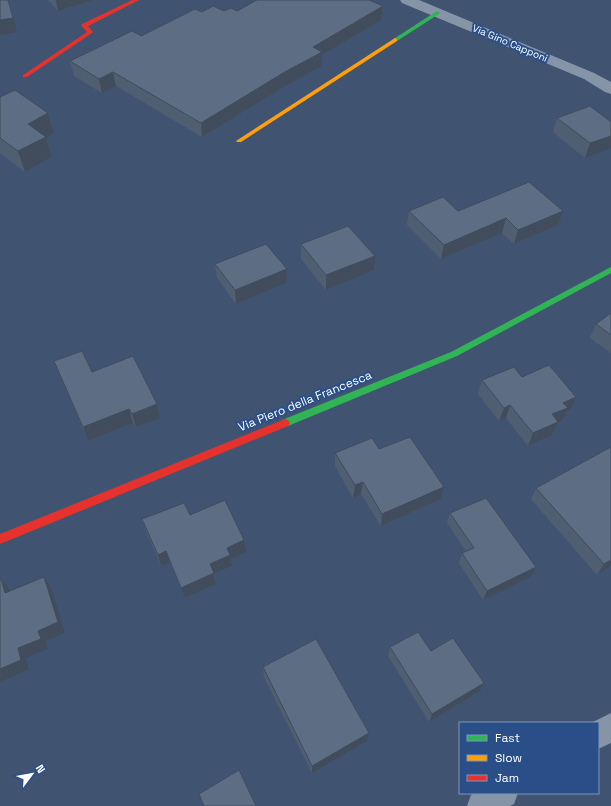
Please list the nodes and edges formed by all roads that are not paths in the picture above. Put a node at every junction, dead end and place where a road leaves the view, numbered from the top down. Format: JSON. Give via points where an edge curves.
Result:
{"nodes":[{"id":1,"x":136,"y":0,"type":"edge"},
{"id":2,"x":407,"y":0,"type":"edge"},
{"id":3,"x":437,"y":13,"type":"junction"},
{"id":4,"x":25,"y":76,"type":"dead end"},
{"id":5,"x":611,"y":89,"type":"edge"},
{"id":6,"x":239,"y":141,"type":"dead end"},
{"id":7,"x":611,"y":270,"type":"edge"},
{"id":8,"x":0,"y":538,"type":"edge"},
{"id":9,"x":611,"y":727,"type":"edge"},
{"id":10,"x":599,"y":734,"type":"edge"},
{"id":11,"x":501,"y":794,"type":"edge"},
{"id":12,"x":482,"y":806,"type":"edge"}],
"edges":[{"from":1,"to":4,"type":"street","via":[[84,25],[90,32]]},
{"from":2,"to":3,"type":"street","name":"Via Gino Capponi"},
{"from":3,"to":5,"type":"street","name":"Via Gino Capponi","via":[[589,76]]},
{"from":3,"to":6,"type":"street"},
{"from":7,"to":8,"type":"street","name":"Via Piero della Francesca","via":[[454,354]]},
{"from":9,"to":10,"type":"street"},
{"from":11,"to":12,"type":"street"}]}
